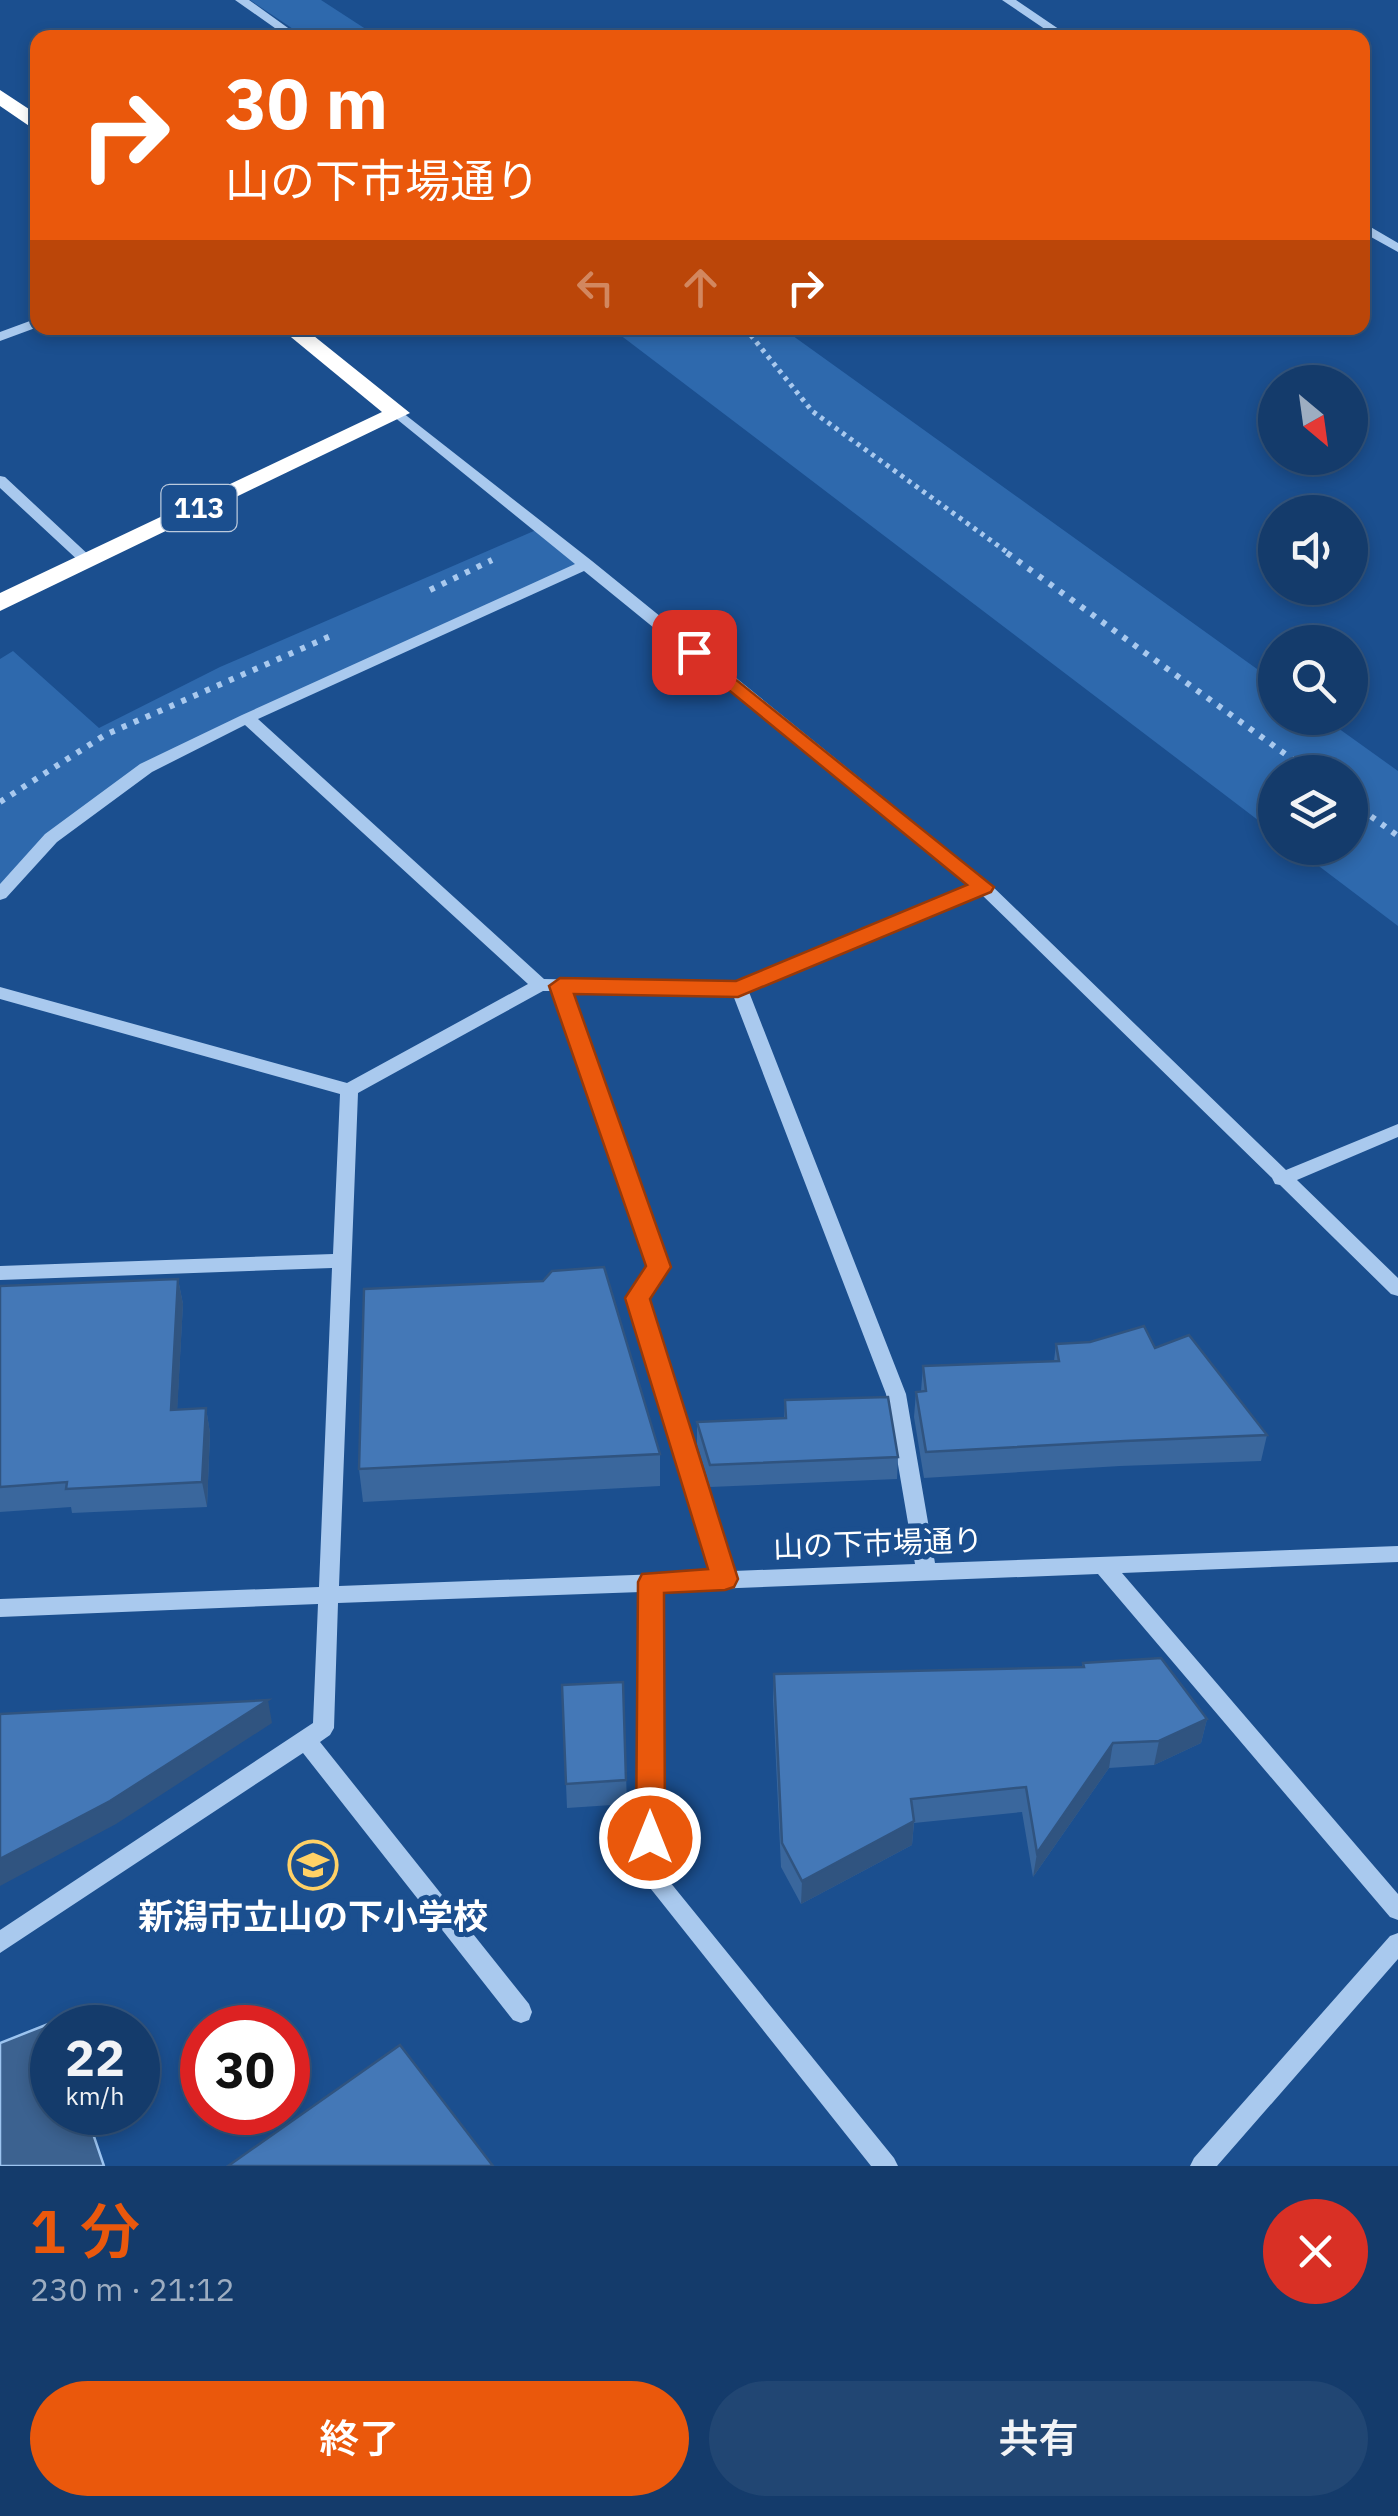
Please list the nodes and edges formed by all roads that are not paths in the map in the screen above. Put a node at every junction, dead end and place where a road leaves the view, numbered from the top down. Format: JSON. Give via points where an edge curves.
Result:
{"nodes":[{"id":1,"x":241,"y":0,"type":"edge"},
{"id":2,"x":1008,"y":0,"type":"edge"},
{"id":3,"x":284,"y":30,"type":"edge"},
{"id":4,"x":1054,"y":30,"type":"edge"},
{"id":5,"x":0,"y":96,"type":"edge"},
{"id":6,"x":30,"y":120,"type":"edge"},
{"id":7,"x":1370,"y":231,"type":"edge"},
{"id":8,"x":1398,"y":248,"type":"edge"},
{"id":9,"x":30,"y":325,"type":"edge"},
{"id":10,"x":300,"y":335,"type":"edge"},
{"id":11,"x":0,"y":337,"type":"edge"},
{"id":12,"x":398,"y":413,"type":"junction"},
{"id":13,"x":0,"y":480,"type":"edge"},
{"id":14,"x":87,"y":561,"type":"junction"},
{"id":15,"x":587,"y":564,"type":"junction"},
{"id":16,"x":0,"y":604,"type":"edge"},
{"id":17,"x":247,"y":718,"type":"junction"},
{"id":18,"x":983,"y":887,"type":"junction"},
{"id":19,"x":0,"y":894,"type":"edge"},
{"id":20,"x":550,"y":985,"type":"junction"},
{"id":21,"x":738,"y":989,"type":"junction"},
{"id":22,"x":0,"y":993,"type":"edge"},
{"id":23,"x":349,"y":1090,"type":"junction"},
{"id":24,"x":1398,"y":1130,"type":"edge"},
{"id":25,"x":1281,"y":1179,"type":"junction"},
{"id":26,"x":342,"y":1261,"type":"junction"},
{"id":27,"x":0,"y":1273,"type":"edge"},
{"id":28,"x":1398,"y":1290,"type":"edge"},
{"id":29,"x":1398,"y":1554,"type":"edge"},
{"id":30,"x":1104,"y":1566,"type":"junction"},
{"id":31,"x":926,"y":1572,"type":"junction"},
{"id":32,"x":725,"y":1579,"type":"junction"},
{"id":33,"x":651,"y":1582,"type":"junction"},
{"id":34,"x":329,"y":1594,"type":"junction"},
{"id":35,"x":0,"y":1608,"type":"edge"},
{"id":36,"x":305,"y":1739,"type":"junction"},
{"id":37,"x":1398,"y":1910,"type":"edge"},
{"id":38,"x":0,"y":1943,"type":"edge"},
{"id":39,"x":1398,"y":1943,"type":"edge"},
{"id":40,"x":521,"y":2012,"type":"dead end"},
{"id":41,"x":886,"y":2166,"type":"edge"},
{"id":42,"x":1202,"y":2166,"type":"edge"}],
"edges":[{"from":1,"to":3,"type":"street"},
{"from":2,"to":4,"type":"street"},
{"from":5,"to":6,"type":"highway"},
{"from":7,"to":8,"type":"street"},
{"from":9,"to":11,"type":"street"},
{"from":10,"to":12,"type":"highway"},
{"from":12,"to":14,"type":"highway","number":"113"},
{"from":12,"to":15,"type":"street"},
{"from":13,"to":14,"type":"street"},
{"from":14,"to":16,"type":"highway","number":"113"},
{"from":15,"to":17,"type":"street"},
{"from":15,"to":18,"type":"street"},
{"from":17,"to":19,"type":"street","via":[[146,768],[51,838]]},
{"from":17,"to":20,"type":"street"},
{"from":18,"to":21,"type":"street"},
{"from":18,"to":25,"type":"street"},
{"from":20,"to":21,"type":"street"},
{"from":20,"to":23,"type":"street"},
{"from":20,"to":32,"type":"street","via":[[658,1267],[637,1298]]},
{"from":21,"to":31,"type":"street","via":[[896,1394]]},
{"from":22,"to":23,"type":"street"},
{"from":23,"to":26,"type":"street"},
{"from":24,"to":25,"type":"street"},
{"from":25,"to":28,"type":"street"},
{"from":26,"to":27,"type":"street"},
{"from":26,"to":34,"type":"street"},
{"from":29,"to":30,"type":"street","name":"山の下市場通り"},
{"from":30,"to":31,"type":"street","name":"山の下市場通り"},
{"from":30,"to":37,"type":"street"},
{"from":31,"to":32,"type":"street","name":"山の下市場通り"},
{"from":32,"to":33,"type":"street","name":"山の下市場通り"},
{"from":33,"to":34,"type":"street","name":"山の下市場通り"},
{"from":33,"to":41,"type":"street","via":[[650,1874]]},
{"from":34,"to":35,"type":"street","name":"山の下市場通り"},
{"from":34,"to":36,"type":"street","via":[[323,1728]]},
{"from":36,"to":38,"type":"street"},
{"from":36,"to":40,"type":"street"},
{"from":39,"to":42,"type":"street"}]}
